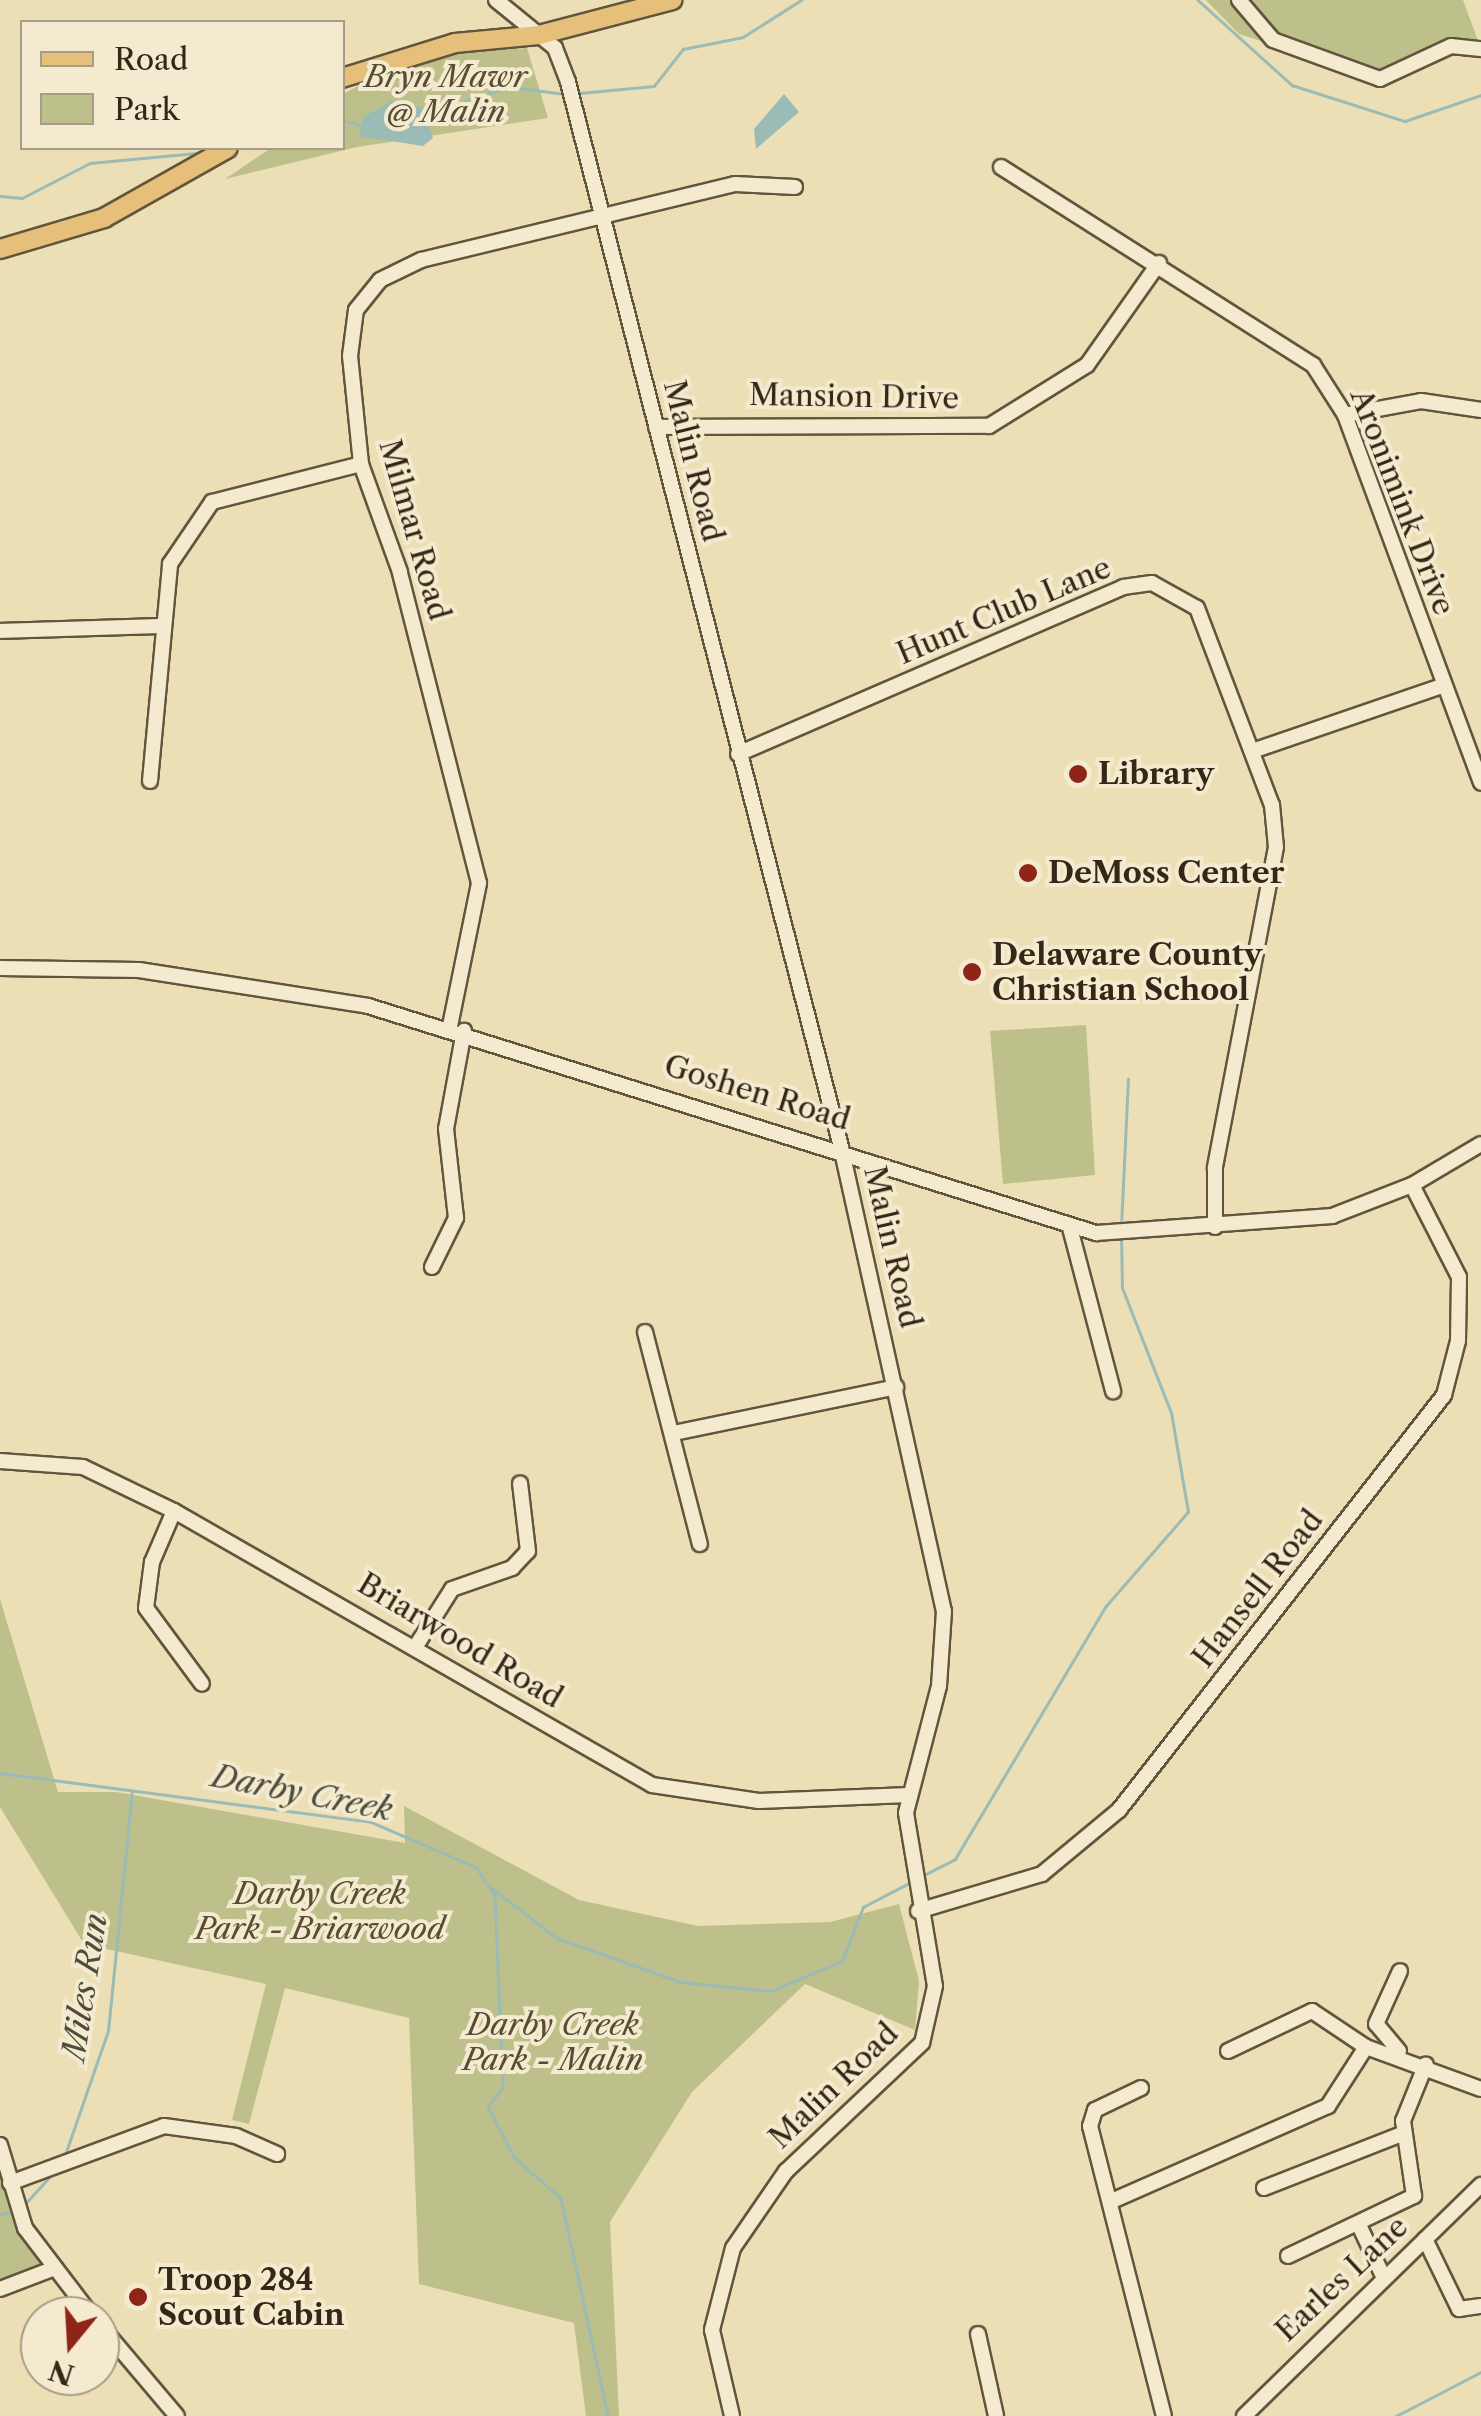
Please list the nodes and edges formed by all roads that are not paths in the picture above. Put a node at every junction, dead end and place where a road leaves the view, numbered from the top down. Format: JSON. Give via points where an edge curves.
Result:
{"nodes":[{"id":1,"x":496,"y":0,"type":"edge"},
{"id":2,"x":672,"y":0,"type":"edge"},
{"id":3,"x":1240,"y":0,"type":"edge"},
{"id":4,"x":540,"y":34,"type":"junction"},
{"id":5,"x":1481,"y":50,"type":"edge"},
{"id":6,"x":345,"y":77,"type":"edge"},
{"id":7,"x":224,"y":150,"type":"edge"},
{"id":8,"x":1002,"y":167,"type":"dead end"},
{"id":9,"x":795,"y":187,"type":"dead end"},
{"id":10,"x":603,"y":216,"type":"junction"},
{"id":11,"x":0,"y":249,"type":"edge"},
{"id":12,"x":1160,"y":264,"type":"junction"},
{"id":13,"x":1481,"y":410,"type":"edge"},
{"id":14,"x":1345,"y":416,"type":"junction"},
{"id":15,"x":656,"y":427,"type":"junction"},
{"id":16,"x":361,"y":464,"type":"junction"},
{"id":17,"x":161,"y":626,"type":"junction"},
{"id":18,"x":0,"y":631,"type":"edge"},
{"id":19,"x":1442,"y":686,"type":"junction"},
{"id":20,"x":1252,"y":751,"type":"junction"},
{"id":21,"x":738,"y":754,"type":"junction"},
{"id":22,"x":150,"y":782,"type":"dead end"},
{"id":23,"x":1481,"y":783,"type":"edge"},
{"id":24,"x":0,"y":968,"type":"edge"},
{"id":25,"x":457,"y":1028,"type":"junction"},
{"id":26,"x":1481,"y":1144,"type":"edge"},
{"id":27,"x":840,"y":1147,"type":"junction"},
{"id":28,"x":1412,"y":1186,"type":"junction"},
{"id":29,"x":1215,"y":1227,"type":"junction"},
{"id":30,"x":1070,"y":1228,"type":"junction"},
{"id":31,"x":432,"y":1267,"type":"dead end"},
{"id":32,"x":645,"y":1332,"type":"dead end"},
{"id":33,"x":896,"y":1387,"type":"junction"},
{"id":34,"x":1113,"y":1391,"type":"dead end"},
{"id":35,"x":674,"y":1434,"type":"junction"},
{"id":36,"x":0,"y":1461,"type":"edge"},
{"id":37,"x":520,"y":1483,"type":"dead end"},
{"id":38,"x":174,"y":1512,"type":"junction"},
{"id":39,"x":700,"y":1544,"type":"dead end"},
{"id":40,"x":416,"y":1646,"type":"junction"},
{"id":41,"x":202,"y":1684,"type":"dead end"},
{"id":42,"x":909,"y":1795,"type":"junction"},
{"id":43,"x":918,"y":1911,"type":"junction"},
{"id":44,"x":1400,"y":1972,"type":"dead end"},
{"id":45,"x":1366,"y":2048,"type":"junction"},
{"id":46,"x":1228,"y":2051,"type":"dead end"},
{"id":47,"x":1400,"y":2052,"type":"junction"},
{"id":48,"x":1426,"y":2064,"type":"junction"},
{"id":49,"x":1141,"y":2088,"type":"dead end"},
{"id":50,"x":1481,"y":2089,"type":"edge"},
{"id":51,"x":1402,"y":2134,"type":"junction"},
{"id":52,"x":0,"y":2145,"type":"edge"},
{"id":53,"x":277,"y":2154,"type":"dead end"},
{"id":54,"x":10,"y":2183,"type":"junction"},
{"id":55,"x":1481,"y":2185,"type":"edge"},
{"id":56,"x":1264,"y":2188,"type":"dead end"},
{"id":57,"x":1114,"y":2200,"type":"junction"},
{"id":58,"x":1358,"y":2224,"type":"junction"},
{"id":59,"x":1425,"y":2239,"type":"junction"},
{"id":60,"x":1288,"y":2256,"type":"dead end"},
{"id":61,"x":52,"y":2269,"type":"junction"},
{"id":62,"x":1382,"y":2276,"type":"junction"},
{"id":63,"x":0,"y":2289,"type":"edge"},
{"id":64,"x":75,"y":2296,"type":"edge"},
{"id":65,"x":1481,"y":2306,"type":"edge"},
{"id":66,"x":978,"y":2334,"type":"dead end"},
{"id":67,"x":120,"y":2349,"type":"edge"},
{"id":68,"x":177,"y":2416,"type":"edge"},
{"id":69,"x":732,"y":2416,"type":"edge"},
{"id":70,"x":996,"y":2416,"type":"edge"},
{"id":71,"x":1164,"y":2416,"type":"edge"},
{"id":72,"x":1244,"y":2416,"type":"edge"}],
"edges":[{"from":1,"to":4,"type":"street","name":"Malin Road"},
{"from":2,"to":4,"type":"main road"},
{"from":3,"to":5,"type":"street","via":[[1273,40],[1380,80],[1451,46]]},
{"from":4,"to":6,"type":"main road","via":[[455,44]]},
{"from":4,"to":10,"type":"street","name":"Malin Road","via":[[571,94]]},
{"from":7,"to":11,"type":"main road","via":[[104,218]]},
{"from":8,"to":12,"type":"street","name":"Aronimink Drive"},
{"from":9,"to":10,"type":"street","name":"Milmar Road","via":[[735,184]]},
{"from":10,"to":15,"type":"street","name":"Malin Road"},
{"from":10,"to":16,"type":"street","name":"Milmar Road","via":[[421,260],[380,280],[354,316]]},
{"from":12,"to":14,"type":"street","name":"Aronimink Drive","via":[[1314,365]]},
{"from":12,"to":15,"type":"street","name":"Mansion Drive","via":[[1087,365],[990,426]]},
{"from":13,"to":14,"type":"street","via":[[1422,401]]},
{"from":14,"to":19,"type":"street","name":"Aronimink Drive"},
{"from":15,"to":21,"type":"street","name":"Malin Road"},
{"from":16,"to":17,"type":"street","via":[[212,502],[170,564]]},
{"from":16,"to":25,"type":"street","name":"Milmar Road","via":[[400,572],[479,883]]},
{"from":17,"to":18,"type":"street"},
{"from":17,"to":22,"type":"street"},
{"from":19,"to":20,"type":"street"},
{"from":19,"to":23,"type":"street","name":"Aronimink Drive"},
{"from":20,"to":21,"type":"street","name":"Hunt Club Lane","via":[[1198,608],[1152,583],[1122,587]]},
{"from":20,"to":29,"type":"street","name":"Hunt Club Lane","via":[[1276,847],[1215,1168]]},
{"from":21,"to":27,"type":"street","name":"Malin Road"},
{"from":24,"to":25,"type":"street","name":"Goshen Road","via":[[228,981]]},
{"from":25,"to":27,"type":"street","name":"Goshen Road"},
{"from":25,"to":31,"type":"street","name":"Milmar Road","via":[[446,1129],[456,1218]]},
{"from":26,"to":28,"type":"street","name":"Goshen Road"},
{"from":27,"to":30,"type":"street","name":"Goshen Road"},
{"from":27,"to":33,"type":"street","name":"Malin Road"},
{"from":28,"to":29,"type":"street","name":"Goshen Road","via":[[1332,1216]]},
{"from":28,"to":43,"type":"street","name":"Hansell Road","via":[[1459,1277],[1458,1341],[1444,1396],[1119,1810],[1042,1874]]},
{"from":29,"to":30,"type":"street","name":"Goshen Road","via":[[1123,1235]]},
{"from":30,"to":34,"type":"street"},
{"from":32,"to":35,"type":"street"},
{"from":33,"to":35,"type":"street"},
{"from":33,"to":42,"type":"street","name":"Malin Road","via":[[944,1611],[939,1686]]},
{"from":35,"to":39,"type":"street"},
{"from":36,"to":38,"type":"street","name":"Briarwood Road","via":[[83,1467]]},
{"from":37,"to":40,"type":"street","via":[[532,1536],[522,1560],[452,1589]]},
{"from":38,"to":40,"type":"street","name":"Briarwood Road"},
{"from":38,"to":41,"type":"street","via":[[152,1562],[146,1608]]},
{"from":40,"to":42,"type":"street","name":"Briarwood Road","via":[[652,1785],[759,1800]]},
{"from":42,"to":43,"type":"street","name":"Malin Road"},
{"from":43,"to":69,"type":"street","name":"Malin Road","via":[[934,1986],[922,2044],[786,2171],[734,2248],[712,2330]]},
{"from":44,"to":47,"type":"street","via":[[1376,2024]]},
{"from":45,"to":46,"type":"street","via":[[1312,2011]]},
{"from":45,"to":47,"type":"street"},
{"from":45,"to":57,"type":"street","via":[[1328,2106]]},
{"from":47,"to":48,"type":"street"},
{"from":48,"to":50,"type":"street"},
{"from":48,"to":51,"type":"street"},
{"from":49,"to":57,"type":"street","via":[[1092,2114]]},
{"from":51,"to":56,"type":"street"},
{"from":51,"to":58,"type":"street","via":[[1419,2189]]},
{"from":52,"to":54,"type":"street"},
{"from":53,"to":54,"type":"street","via":[[236,2136],[164,2126]]},
{"from":54,"to":61,"type":"street"},
{"from":55,"to":59,"type":"street","name":"Earles Lane"},
{"from":57,"to":71,"type":"street"},
{"from":58,"to":60,"type":"street"},
{"from":58,"to":62,"type":"street"},
{"from":59,"to":62,"type":"street","name":"Earles Lane"},
{"from":59,"to":65,"type":"street","via":[[1458,2309]]},
{"from":61,"to":63,"type":"street"},
{"from":61,"to":64,"type":"street"},
{"from":62,"to":72,"type":"street","name":"Earles Lane"},
{"from":66,"to":70,"type":"street"},
{"from":67,"to":68,"type":"street"}]}
